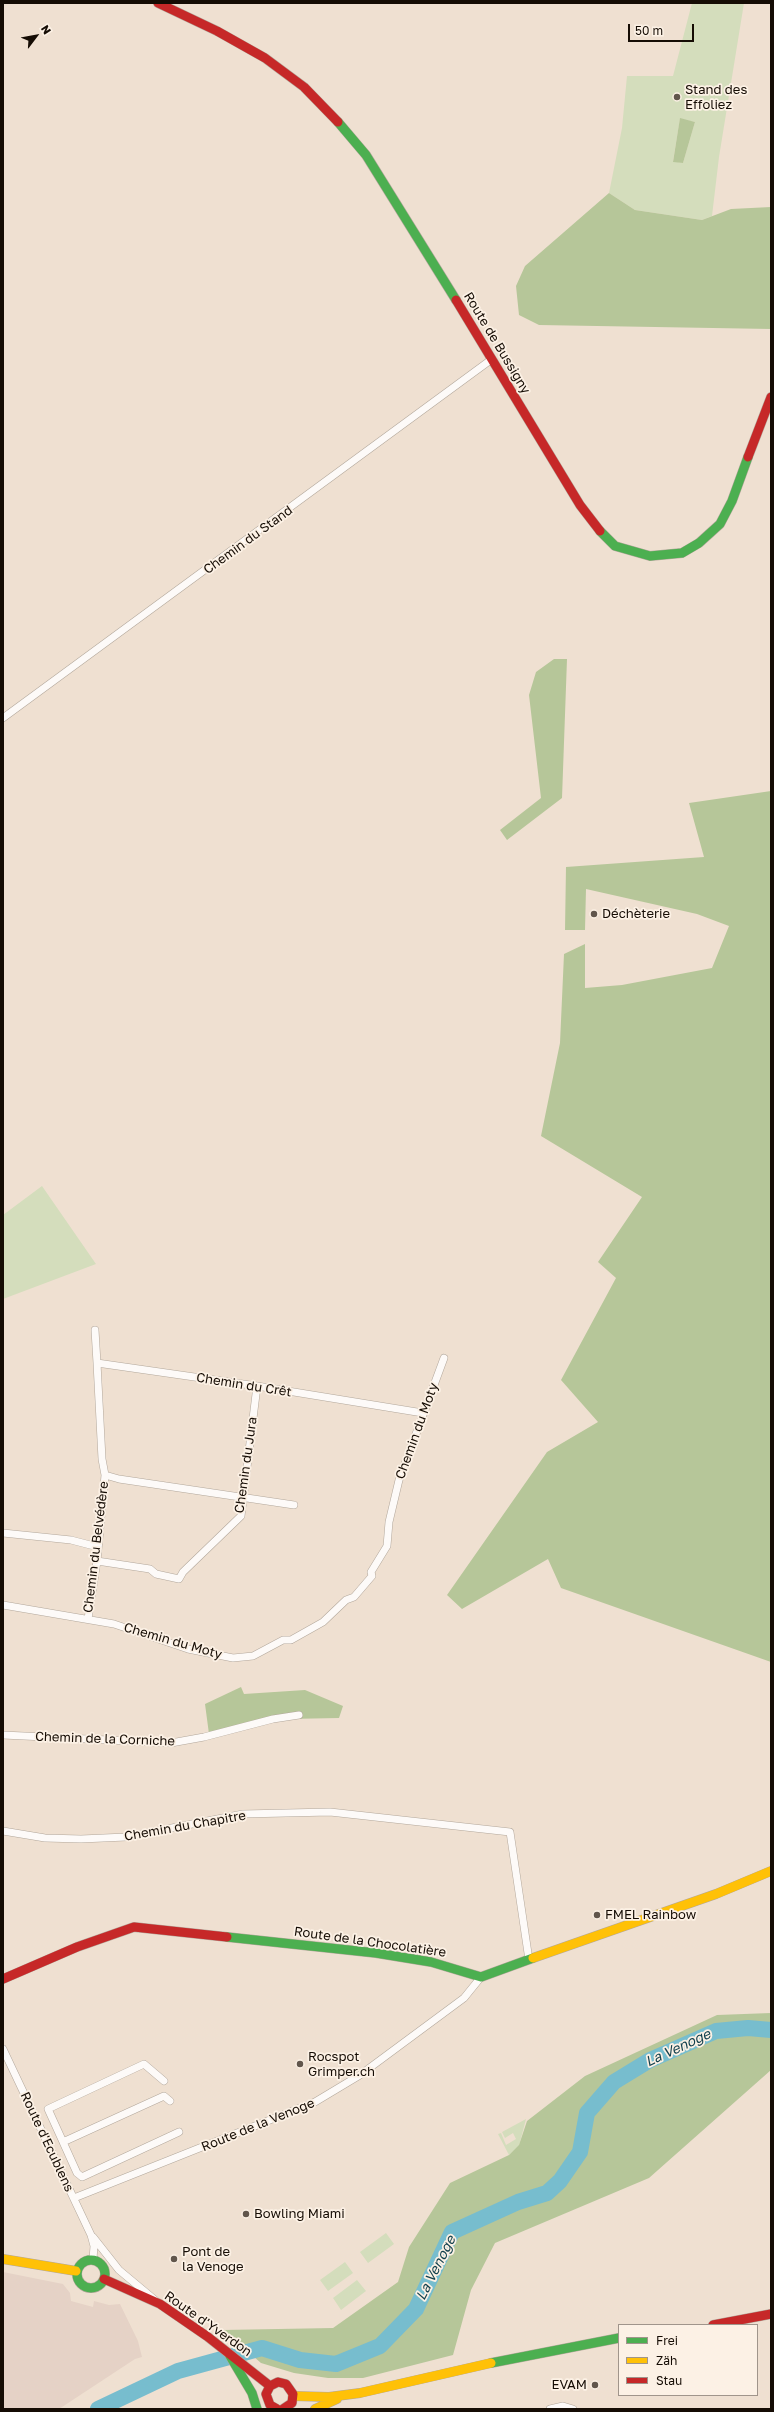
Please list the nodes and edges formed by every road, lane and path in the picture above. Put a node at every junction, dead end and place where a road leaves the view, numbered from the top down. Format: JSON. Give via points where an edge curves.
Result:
{"nodes":[{"id":1,"x":158,"y":3,"type":"edge"},
{"id":2,"x":492,"y":359,"type":"junction"},
{"id":3,"x":771,"y":397,"type":"edge"},
{"id":4,"x":3,"y":718,"type":"edge"},
{"id":5,"x":96,"y":1330,"type":"dead end"},
{"id":6,"x":444,"y":1358,"type":"dead end"},
{"id":7,"x":97,"y":1363,"type":"junction"},
{"id":8,"x":257,"y":1386,"type":"junction"},
{"id":9,"x":423,"y":1413,"type":"junction"},
{"id":10,"x":105,"y":1475,"type":"junction"},
{"id":11,"x":243,"y":1497,"type":"junction"},
{"id":12,"x":294,"y":1505,"type":"dead end"},
{"id":13,"x":3,"y":1533,"type":"edge"},
{"id":14,"x":98,"y":1547,"type":"junction"},
{"id":15,"x":97,"y":1561,"type":"junction"},
{"id":16,"x":3,"y":1604,"type":"edge"},
{"id":17,"x":88,"y":1619,"type":"junction"},
{"id":18,"x":299,"y":1715,"type":"dead end"},
{"id":19,"x":3,"y":1735,"type":"edge"},
{"id":20,"x":3,"y":1831,"type":"edge"},
{"id":21,"x":771,"y":1871,"type":"edge"},
{"id":22,"x":529,"y":1960,"type":"junction"},
{"id":23,"x":481,"y":1977,"type":"junction"},
{"id":24,"x":3,"y":1979,"type":"edge"},
{"id":25,"x":3,"y":2049,"type":"edge"},
{"id":26,"x":164,"y":2081,"type":"dead end"},
{"id":27,"x":170,"y":2101,"type":"dead end"},
{"id":28,"x":179,"y":2132,"type":"dead end"},
{"id":29,"x":63,"y":2142,"type":"junction"},
{"id":30,"x":74,"y":2198,"type":"junction"},
{"id":31,"x":91,"y":2235,"type":"junction"},
{"id":32,"x":3,"y":2259,"type":"edge"},
{"id":33,"x":93,"y":2259,"type":"junction"},
{"id":34,"x":76,"y":2271,"type":"junction"},
{"id":35,"x":104,"y":2279,"type":"junction"},
{"id":36,"x":160,"y":2304,"type":"junction"},
{"id":37,"x":771,"y":2314,"type":"edge"},
{"id":38,"x":718,"y":2324,"type":"edge"},
{"id":39,"x":618,"y":2338,"type":"edge"},
{"id":40,"x":227,"y":2351,"type":"junction"},
{"id":41,"x":270,"y":2386,"type":"junction"},
{"id":42,"x":294,"y":2396,"type":"junction"},
{"id":43,"x":344,"y":2396,"type":"junction"},
{"id":44,"x":257,"y":2409,"type":"edge"},
{"id":45,"x":276,"y":2409,"type":"edge"},
{"id":46,"x":283,"y":2409,"type":"edge"},
{"id":47,"x":315,"y":2409,"type":"edge"},
{"id":48,"x":550,"y":2409,"type":"edge"},
{"id":49,"x":573,"y":2409,"type":"edge"}],
"edges":[{"from":1,"to":2,"type":"street","name":"Route de Bussigny","via":[[217,31],[265,58],[304,87],[331,113],[366,154]]},
{"from":2,"to":3,"type":"street","name":"Route de Bussigny","via":[[580,505],[603,535],[615,546],[650,556],[682,553],[699,543],[720,524],[732,501]]},
{"from":2,"to":4,"type":"street","name":"Chemin du Stand"},
{"from":5,"to":7,"type":"street"},
{"from":6,"to":9,"type":"street","name":"Chemin du Moty"},
{"from":7,"to":8,"type":"street","name":"Chemin du Crêt"},
{"from":7,"to":10,"type":"street","name":"Chemin du Belvédère"},
{"from":8,"to":9,"type":"street","name":"Chemin du Crêt"},
{"from":8,"to":11,"type":"street","name":"Chemin du Jura"},
{"from":9,"to":17,"type":"street","name":"Chemin du Moty","via":[[399,1480],[389,1522],[387,1546],[371,1572],[372,1576],[354,1597],[346,1600],[323,1622],[291,1640],[283,1640],[253,1656],[233,1658],[192,1650],[143,1632]]},
{"from":10,"to":11,"type":"street","name":"Chemin du Belvédère"},
{"from":10,"to":14,"type":"street","name":"Chemin du Belvédère"},
{"from":11,"to":12,"type":"street","name":"Chemin du Belvédère"},
{"from":11,"to":15,"type":"street","name":"Chemin du Jura","via":[[241,1516],[183,1572],[179,1579],[156,1574],[150,1569]]},
{"from":13,"to":14,"type":"street","via":[[71,1540]]},
{"from":14,"to":15,"type":"street","name":"Chemin du Belvédère"},
{"from":15,"to":17,"type":"street","name":"Chemin du Belvédère"},
{"from":16,"to":17,"type":"street","name":"Chemin du Moty"},
{"from":18,"to":19,"type":"street","name":"Chemin de la Corniche","via":[[171,1743]]},
{"from":20,"to":22,"type":"street","name":"Chemin du Chapitre","via":[[45,1838],[126,1837],[243,1814],[330,1812],[510,1832]]},
{"from":21,"to":22,"type":"street","via":[[716,1894]]},
{"from":22,"to":23,"type":"street"},
{"from":23,"to":24,"type":"street","name":"Route de la Chocolatière","via":[[431,1962],[376,1953],[134,1927],[77,1946]]},
{"from":23,"to":30,"type":"street","name":"Route de la Venoge","via":[[464,1998],[360,2075],[315,2102]]},
{"from":25,"to":30,"type":"street","name":"Route d'Ecublens"},
{"from":26,"to":29,"type":"street","via":[[144,2064],[48,2109]]},
{"from":27,"to":29,"type":"street","via":[[164,2096]]},
{"from":28,"to":29,"type":"street","via":[[82,2177],[77,2173]]},
{"from":30,"to":31,"type":"street","name":"Route d'Ecublens"},
{"from":31,"to":33,"type":"street","name":"Route d'Ecublens","via":[[94,2246]]},
{"from":31,"to":36,"type":"street","name":"Route d'Ecublens","via":[[119,2270]]},
{"from":32,"to":34,"type":"street"},
{"from":33,"to":34,"type":"street","via":[[84,2261]]},
{"from":33,"to":35,"type":"street","via":[[102,2264]]},
{"from":34,"to":35,"type":"street","via":[[80,2283],[88,2288],[99,2285]]},
{"from":35,"to":36,"type":"street","name":"Route d'Yverdon"},
{"from":36,"to":40,"type":"street","name":"Route d'Yverdon"},
{"from":37,"to":38,"type":"street"},
{"from":39,"to":43,"type":"street","via":[[541,2352]]},
{"from":40,"to":41,"type":"street","name":"Route d'Yverdon"},
{"from":40,"to":44,"type":"street","via":[[252,2393]]},
{"from":41,"to":42,"type":"street","via":[[278,2382],[286,2384]]},
{"from":41,"to":45,"type":"street","via":[[266,2398]]},
{"from":42,"to":43,"type":"street"},
{"from":42,"to":46,"type":"street","via":[[292,2403]]},
{"from":43,"to":47,"type":"street"},
{"from":48,"to":49,"type":"street","via":[[563,2406]]}]}
